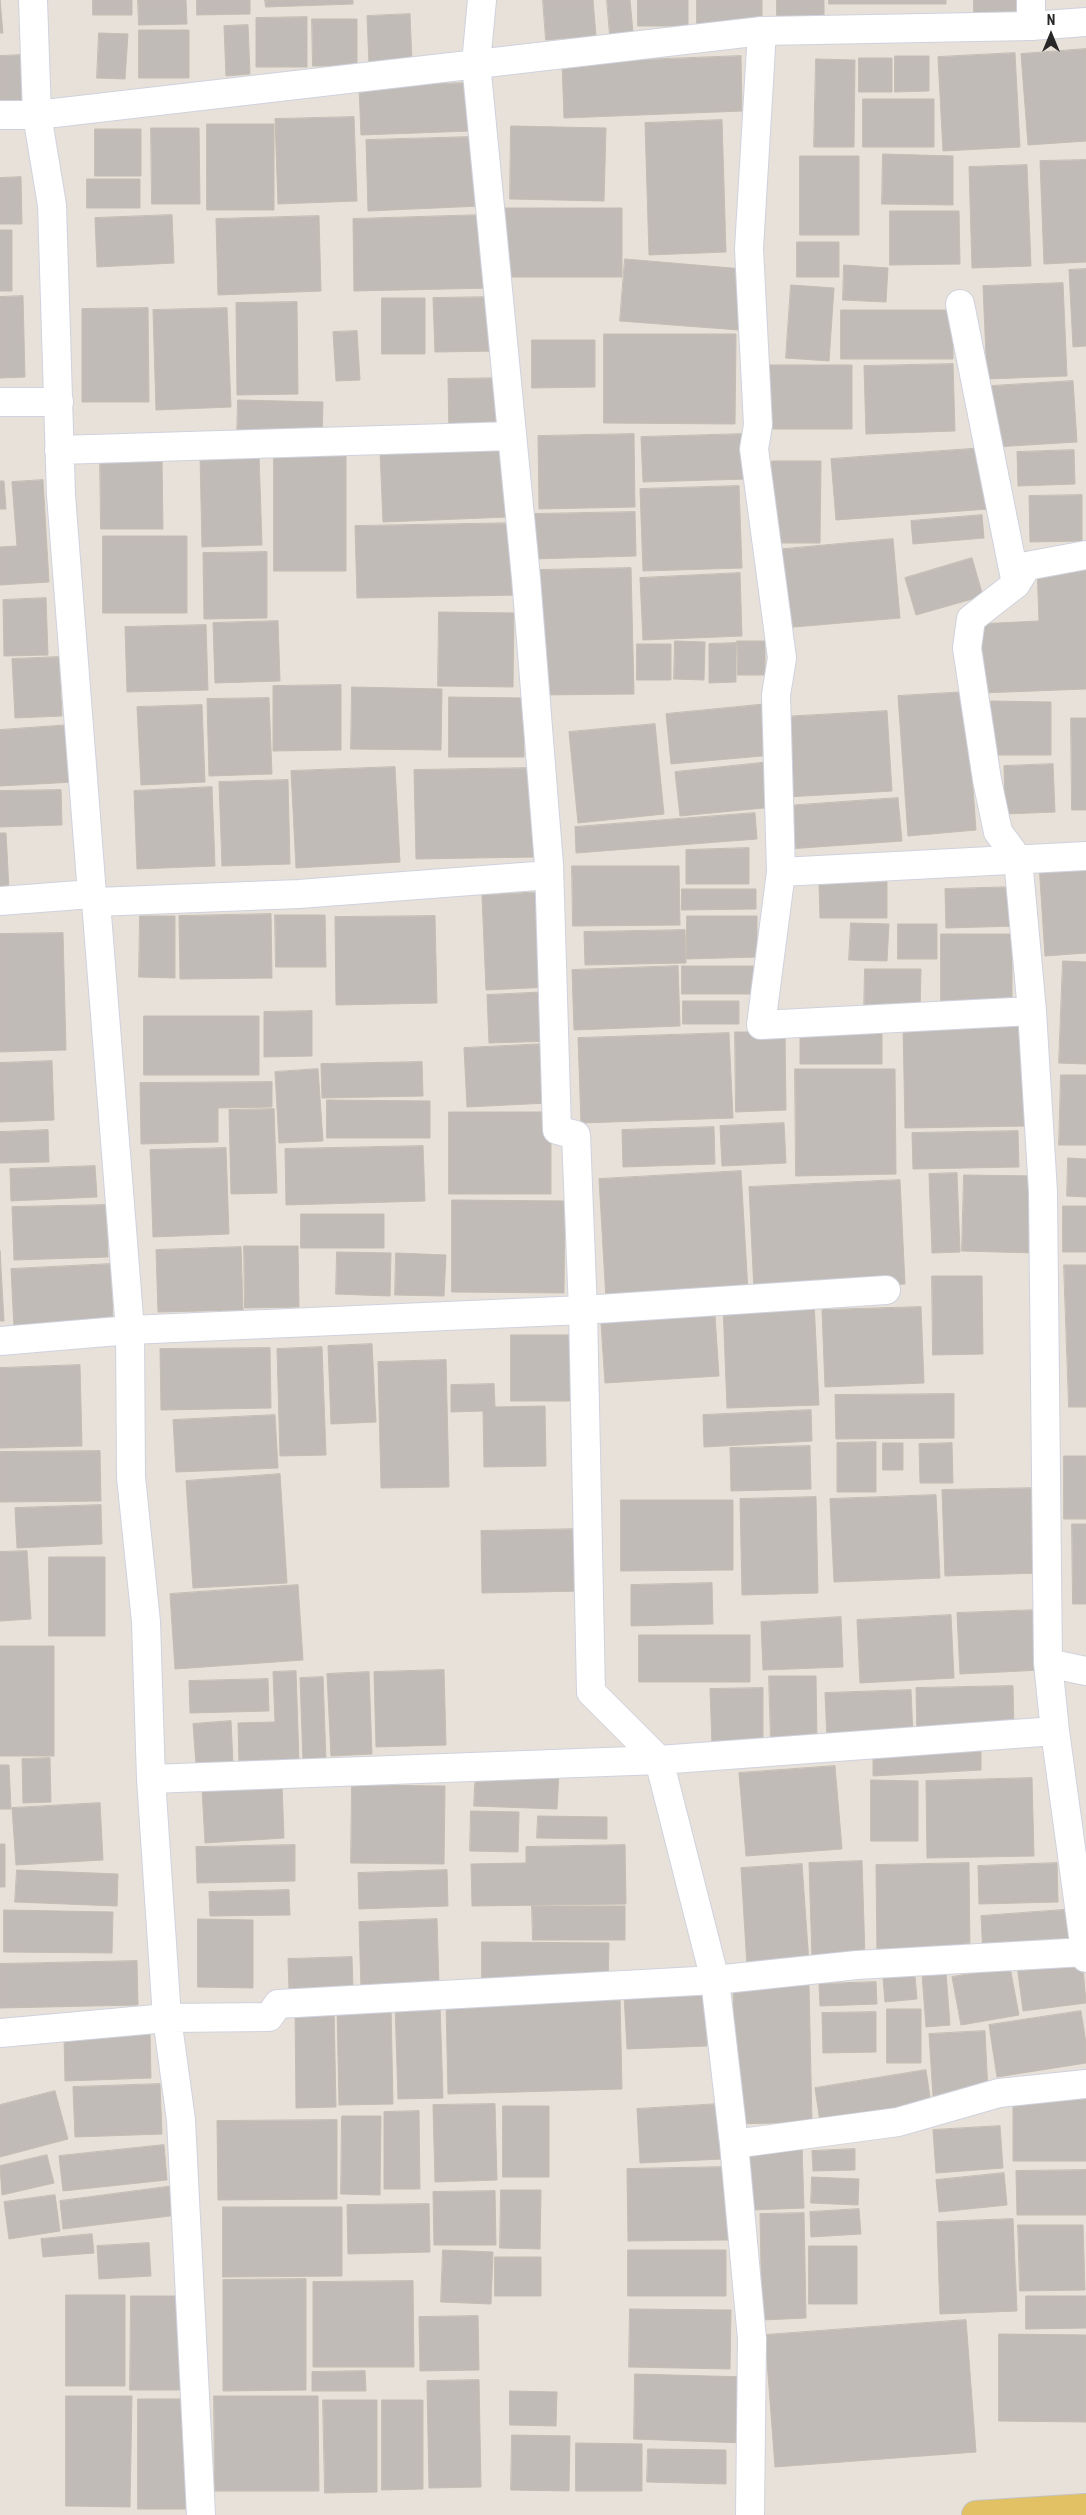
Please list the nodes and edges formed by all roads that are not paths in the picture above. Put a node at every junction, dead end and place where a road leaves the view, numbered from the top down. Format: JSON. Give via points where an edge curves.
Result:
{"nodes":[{"id":1,"x":33,"y":0,"type":"edge"},
{"id":2,"x":482,"y":0,"type":"edge"},
{"id":3,"x":1031,"y":13,"type":"edge"},
{"id":4,"x":1086,"y":22,"type":"edge"},
{"id":5,"x":762,"y":31,"type":"junction"},
{"id":6,"x":476,"y":63,"type":"junction"},
{"id":7,"x":0,"y":115,"type":"edge"},
{"id":8,"x":37,"y":115,"type":"junction"},
{"id":9,"x":960,"y":304,"type":"dead end"},
{"id":10,"x":0,"y":402,"type":"edge"},
{"id":11,"x":59,"y":402,"type":"junction"},
{"id":12,"x":512,"y":436,"type":"junction"},
{"id":13,"x":59,"y":450,"type":"junction"},
{"id":14,"x":1086,"y":555,"type":"edge"},
{"id":15,"x":1016,"y":584,"type":"junction"},
{"id":16,"x":1086,"y":856,"type":"edge"},
{"id":17,"x":1018,"y":859,"type":"junction"},
{"id":18,"x":781,"y":872,"type":"junction"},
{"id":19,"x":550,"y":875,"type":"junction"},
{"id":20,"x":94,"y":898,"type":"junction"},
{"id":21,"x":0,"y":901,"type":"edge"},
{"id":22,"x":1032,"y":1011,"type":"junction"},
{"id":23,"x":886,"y":1290,"type":"dead end"},
{"id":24,"x":583,"y":1310,"type":"junction"},
{"id":25,"x":130,"y":1330,"type":"junction"},
{"id":26,"x":0,"y":1341,"type":"edge"},
{"id":27,"x":1048,"y":1663,"type":"junction"},
{"id":28,"x":1086,"y":1671,"type":"edge"},
{"id":29,"x":1055,"y":1731,"type":"junction"},
{"id":30,"x":659,"y":1760,"type":"junction"},
{"id":31,"x":151,"y":1779,"type":"junction"},
{"id":32,"x":1085,"y":1945,"type":"edge"},
{"id":33,"x":715,"y":1980,"type":"junction"},
{"id":34,"x":167,"y":2018,"type":"junction"},
{"id":35,"x":0,"y":2033,"type":"edge"},
{"id":36,"x":1086,"y":2084,"type":"edge"},
{"id":37,"x":734,"y":2144,"type":"junction"},
{"id":38,"x":1086,"y":2508,"type":"edge"},
{"id":39,"x":201,"y":2515,"type":"edge"},
{"id":40,"x":750,"y":2515,"type":"edge"},
{"id":41,"x":976,"y":2515,"type":"edge"}],
"edges":[{"from":1,"to":8,"type":"street"},
{"from":2,"to":6,"type":"street"},
{"from":3,"to":4,"type":"street"},
{"from":3,"to":5,"type":"street"},
{"from":5,"to":6,"type":"street"},
{"from":5,"to":18,"type":"street","via":[[749,249],[758,425],[754,449],[782,658],[776,694]]},
{"from":6,"to":8,"type":"street"},
{"from":6,"to":12,"type":"street"},
{"from":7,"to":8,"type":"street"},
{"from":8,"to":11,"type":"street","via":[[52,205]]},
{"from":9,"to":15,"type":"street"},
{"from":10,"to":11,"type":"street"},
{"from":11,"to":13,"type":"street"},
{"from":12,"to":13,"type":"street"},
{"from":12,"to":19,"type":"street"},
{"from":13,"to":20,"type":"street"},
{"from":14,"to":15,"type":"street","via":[[1027,566]]},
{"from":15,"to":17,"type":"street","via":[[971,619],[967,648],[998,832]]},
{"from":16,"to":17,"type":"street"},
{"from":17,"to":18,"type":"street"},
{"from":17,"to":22,"type":"street"},
{"from":18,"to":22,"type":"street","via":[[761,1024]]},
{"from":19,"to":20,"type":"street","via":[[299,894]]},
{"from":19,"to":24,"type":"street","via":[[557,1130],[576,1135]]},
{"from":20,"to":21,"type":"street"},
{"from":20,"to":25,"type":"street"},
{"from":22,"to":27,"type":"street","via":[[1044,1192]]},
{"from":23,"to":24,"type":"street"},
{"from":24,"to":25,"type":"street"},
{"from":24,"to":30,"type":"street","via":[[591,1692]]},
{"from":25,"to":26,"type":"street"},
{"from":25,"to":31,"type":"street","via":[[131,1477],[146,1622]]},
{"from":27,"to":28,"type":"street"},
{"from":27,"to":29,"type":"street"},
{"from":29,"to":30,"type":"street"},
{"from":29,"to":32,"type":"street"},
{"from":30,"to":31,"type":"street"},
{"from":30,"to":33,"type":"street"},
{"from":31,"to":34,"type":"street"},
{"from":32,"to":33,"type":"street","via":[[857,1964]]},
{"from":33,"to":34,"type":"street","via":[[278,2004],[269,2017]]},
{"from":33,"to":37,"type":"street"},
{"from":34,"to":35,"type":"street"},
{"from":34,"to":39,"type":"street","via":[[181,2120]]},
{"from":36,"to":37,"type":"street","via":[[999,2093],[898,2122]]},
{"from":37,"to":40,"type":"street","via":[[752,2339]]},
{"from":38,"to":41,"type":"main road"}]}
